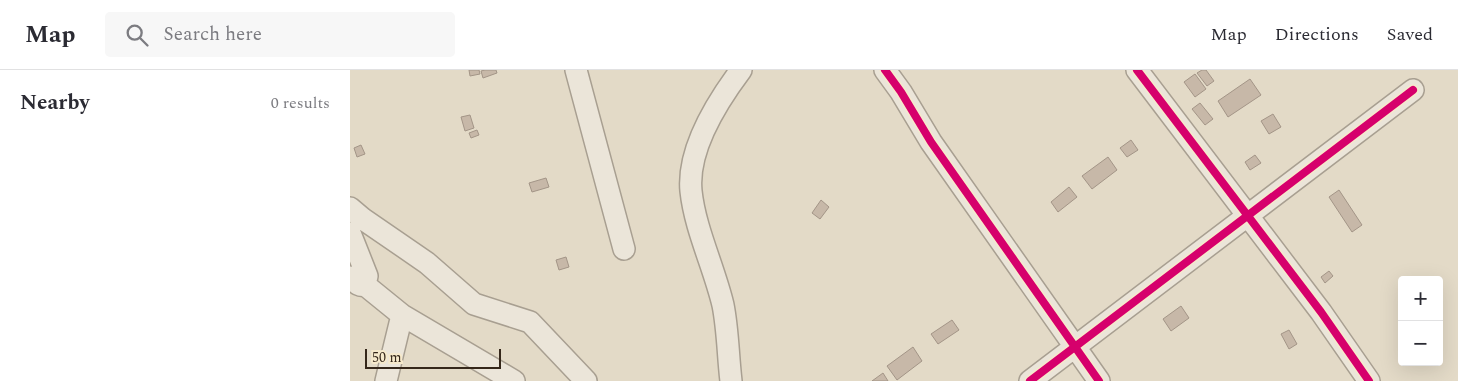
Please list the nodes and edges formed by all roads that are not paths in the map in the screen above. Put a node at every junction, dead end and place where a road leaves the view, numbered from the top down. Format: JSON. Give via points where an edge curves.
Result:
{"nodes":[{"id":1,"x":576,"y":70,"type":"edge"},
{"id":2,"x":741,"y":70,"type":"edge"},
{"id":3,"x":885,"y":70,"type":"edge"},
{"id":4,"x":1137,"y":70,"type":"edge"},
{"id":5,"x":1414,"y":90,"type":"dead end"},
{"id":6,"x":350,"y":208,"type":"edge"},
{"id":7,"x":1248,"y":216,"type":"junction"},
{"id":8,"x":350,"y":233,"type":"edge"},
{"id":9,"x":624,"y":249,"type":"dead end"},
{"id":10,"x":358,"y":281,"type":"edge"},
{"id":11,"x":402,"y":315,"type":"junction"},
{"id":12,"x":1075,"y":347,"type":"junction"},
{"id":13,"x":386,"y":381,"type":"edge"},
{"id":14,"x":514,"y":381,"type":"edge"},
{"id":15,"x":586,"y":381,"type":"edge"},
{"id":16,"x":731,"y":381,"type":"edge"},
{"id":17,"x":1030,"y":381,"type":"edge"},
{"id":18,"x":1099,"y":381,"type":"edge"},
{"id":19,"x":1369,"y":381,"type":"edge"}],
"edges":[{"from":1,"to":9,"type":"street"},
{"from":2,"to":16,"type":"street","via":[[698,144],[691,190],[723,306]]},
{"from":3,"to":12,"type":"street","via":[[930,142]]},
{"from":4,"to":7,"type":"street"},
{"from":5,"to":7,"type":"street"},
{"from":6,"to":15,"type":"street","via":[[427,263],[474,304],[530,322]]},
{"from":7,"to":12,"type":"street"},
{"from":7,"to":19,"type":"street"},
{"from":8,"to":10,"type":"street","via":[[367,276]]},
{"from":10,"to":11,"type":"street"},
{"from":11,"to":13,"type":"street"},
{"from":11,"to":14,"type":"street"},
{"from":12,"to":17,"type":"street"},
{"from":12,"to":18,"type":"street"}]}
